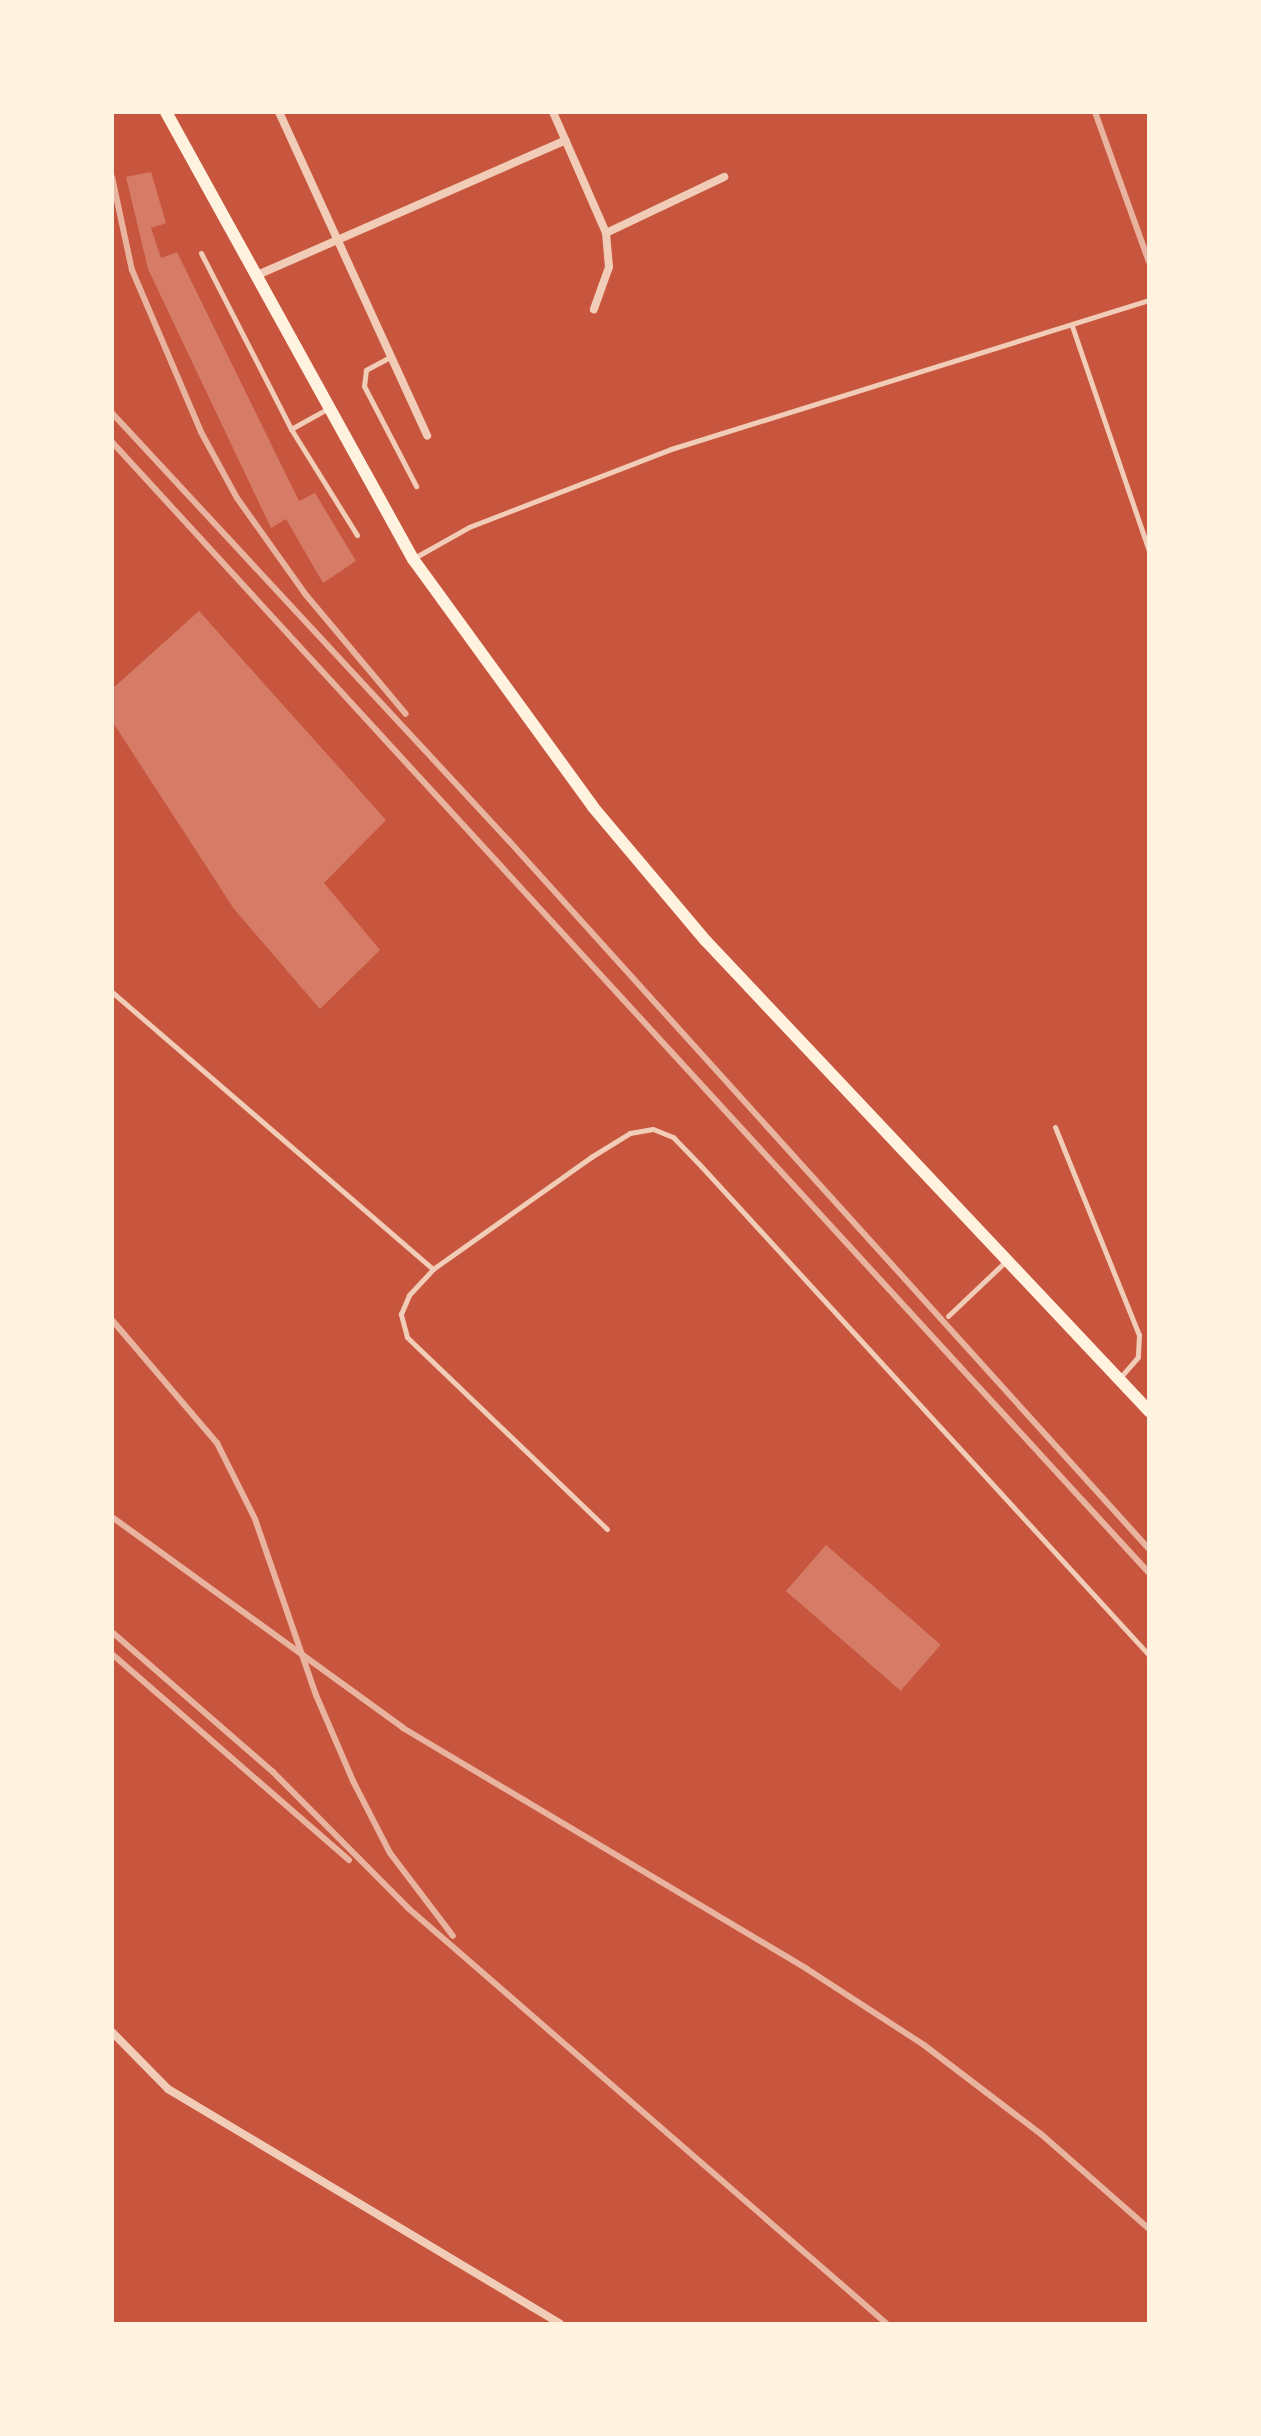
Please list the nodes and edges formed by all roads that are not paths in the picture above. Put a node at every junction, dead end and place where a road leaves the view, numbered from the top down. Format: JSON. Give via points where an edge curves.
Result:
{"nodes":[{"id":1,"x":166,"y":112,"type":"edge"},
{"id":2,"x":279,"y":112,"type":"edge"},
{"id":3,"x":553,"y":112,"type":"edge"},
{"id":4,"x":566,"y":140,"type":"junction"},
{"id":5,"x":724,"y":177,"type":"dead end"},
{"id":6,"x":606,"y":233,"type":"junction"},
{"id":7,"x":336,"y":243,"type":"junction"},
{"id":8,"x":201,"y":253,"type":"dead end"},
{"id":9,"x":255,"y":276,"type":"junction"},
{"id":10,"x":1149,"y":300,"type":"edge"},
{"id":11,"x":594,"y":309,"type":"dead end"},
{"id":12,"x":1072,"y":326,"type":"junction"},
{"id":13,"x":390,"y":357,"type":"junction"},
{"id":14,"x":327,"y":409,"type":"junction"},
{"id":15,"x":291,"y":429,"type":"junction"},
{"id":16,"x":427,"y":436,"type":"dead end"},
{"id":17,"x":416,"y":486,"type":"dead end"},
{"id":18,"x":357,"y":535,"type":"dead end"},
{"id":19,"x":1149,"y":551,"type":"edge"},
{"id":20,"x":413,"y":559,"type":"junction"},
{"id":21,"x":112,"y":992,"type":"edge"},
{"id":22,"x":1055,"y":1127,"type":"dead end"},
{"id":23,"x":1007,"y":1260,"type":"junction"},
{"id":24,"x":433,"y":1269,"type":"junction"},
{"id":25,"x":948,"y":1316,"type":"dead end"},
{"id":26,"x":1119,"y":1379,"type":"junction"},
{"id":27,"x":1149,"y":1411,"type":"edge"},
{"id":28,"x":607,"y":1529,"type":"dead end"},
{"id":29,"x":1149,"y":1655,"type":"edge"},
{"id":30,"x":112,"y":2032,"type":"edge"},
{"id":31,"x":560,"y":2324,"type":"edge"}],
"edges":[{"from":1,"to":9,"type":"main road"},
{"from":2,"to":7,"type":"street"},
{"from":3,"to":4,"type":"street"},
{"from":4,"to":6,"type":"street"},
{"from":4,"to":7,"type":"street"},
{"from":5,"to":6,"type":"street"},
{"from":6,"to":11,"type":"street","via":[[609,267]]},
{"from":7,"to":9,"type":"street"},
{"from":7,"to":13,"type":"street"},
{"from":8,"to":15,"type":"lane"},
{"from":9,"to":14,"type":"main road"},
{"from":10,"to":12,"type":"lane"},
{"from":12,"to":19,"type":"lane"},
{"from":12,"to":20,"type":"lane","via":[[671,449],[469,527]]},
{"from":13,"to":16,"type":"street"},
{"from":13,"to":17,"type":"lane","via":[[366,370],[364,386]]},
{"from":14,"to":15,"type":"lane"},
{"from":14,"to":20,"type":"main road"},
{"from":15,"to":18,"type":"lane"},
{"from":20,"to":23,"type":"main road","via":[[593,807],[668,898]]},
{"from":21,"to":24,"type":"lane"},
{"from":22,"to":26,"type":"lane","via":[[1139,1335],[1138,1357]]},
{"from":23,"to":25,"type":"lane"},
{"from":23,"to":26,"type":"main road"},
{"from":24,"to":28,"type":"lane","via":[[409,1295],[401,1314],[407,1337]]},
{"from":24,"to":29,"type":"lane","via":[[630,1133],[653,1129],[673,1137]]},
{"from":26,"to":27,"type":"main road"},
{"from":30,"to":31,"type":"street","via":[[168,2089]]}]}
